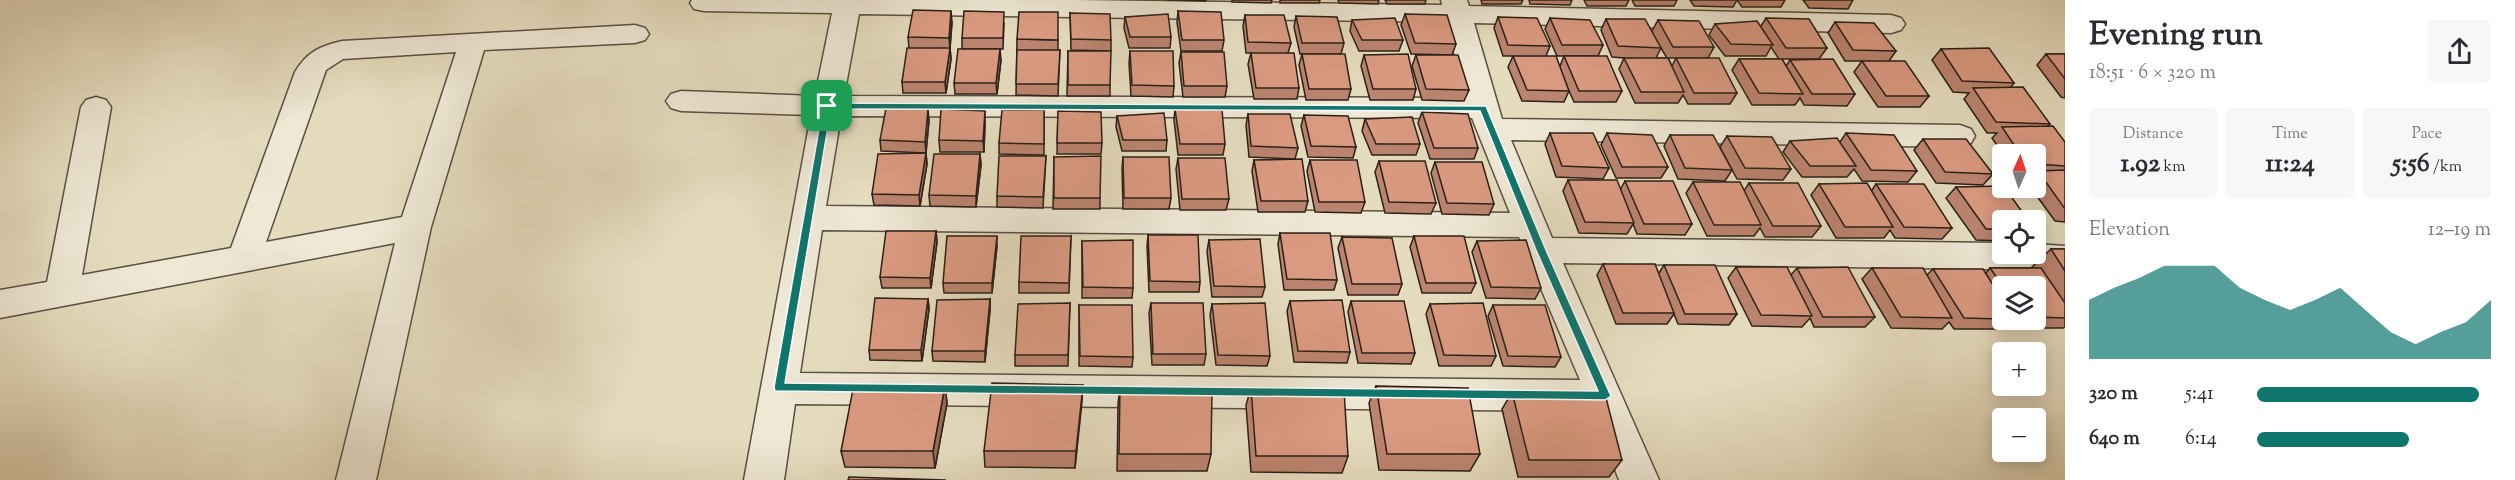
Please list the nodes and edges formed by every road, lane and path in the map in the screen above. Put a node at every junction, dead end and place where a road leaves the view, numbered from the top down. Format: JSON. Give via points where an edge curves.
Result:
{"nodes":[{"id":1,"x":704,"y":3,"type":"dead end"},
{"id":2,"x":847,"y":3,"type":"edge"},
{"id":3,"x":1456,"y":7,"type":"edge"},
{"id":4,"x":1891,"y":24,"type":"dead end"},
{"id":5,"x":635,"y":34,"type":"dead end"},
{"id":6,"x":473,"y":42,"type":"junction"},
{"id":7,"x":681,"y":101,"type":"dead end"},
{"id":8,"x":827,"y":106,"type":"junction"},
{"id":9,"x":96,"y":108,"type":"dead end"},
{"id":10,"x":1487,"y":118,"type":"junction"},
{"id":11,"x":1960,"y":136,"type":"edge"},
{"id":12,"x":808,"y":218,"type":"junction"},
{"id":13,"x":415,"y":227,"type":"junction"},
{"id":14,"x":1536,"y":238,"type":"junction"},
{"id":15,"x":2059,"y":257,"type":"edge"},
{"id":16,"x":244,"y":259,"type":"junction"},
{"id":17,"x":62,"y":292,"type":"junction"},
{"id":18,"x":0,"y":304,"type":"edge"},
{"id":19,"x":779,"y":387,"type":"junction"},
{"id":20,"x":1605,"y":396,"type":"junction"},
{"id":21,"x":356,"y":480,"type":"edge"},
{"id":22,"x":764,"y":480,"type":"edge"},
{"id":23,"x":1639,"y":480,"type":"edge"}],
"edges":[{"from":1,"to":2,"type":"street"},
{"from":2,"to":3,"type":"street"},
{"from":2,"to":8,"type":"street"},
{"from":3,"to":4,"type":"street"},
{"from":3,"to":10,"type":"street"},
{"from":5,"to":6,"type":"street"},
{"from":6,"to":13,"type":"street"},
{"from":6,"to":16,"type":"street","via":[[342,50],[316,61]]},
{"from":7,"to":8,"type":"street"},
{"from":8,"to":10,"type":"street"},
{"from":8,"to":12,"type":"street"},
{"from":9,"to":17,"type":"street"},
{"from":10,"to":11,"type":"street"},
{"from":10,"to":14,"type":"street"},
{"from":12,"to":14,"type":"street"},
{"from":12,"to":19,"type":"street"},
{"from":13,"to":16,"type":"street"},
{"from":13,"to":21,"type":"street"},
{"from":14,"to":15,"type":"street"},
{"from":14,"to":20,"type":"street"},
{"from":16,"to":17,"type":"street"},
{"from":17,"to":18,"type":"street"},
{"from":19,"to":20,"type":"street"},
{"from":19,"to":22,"type":"street"},
{"from":20,"to":23,"type":"street"}]}
